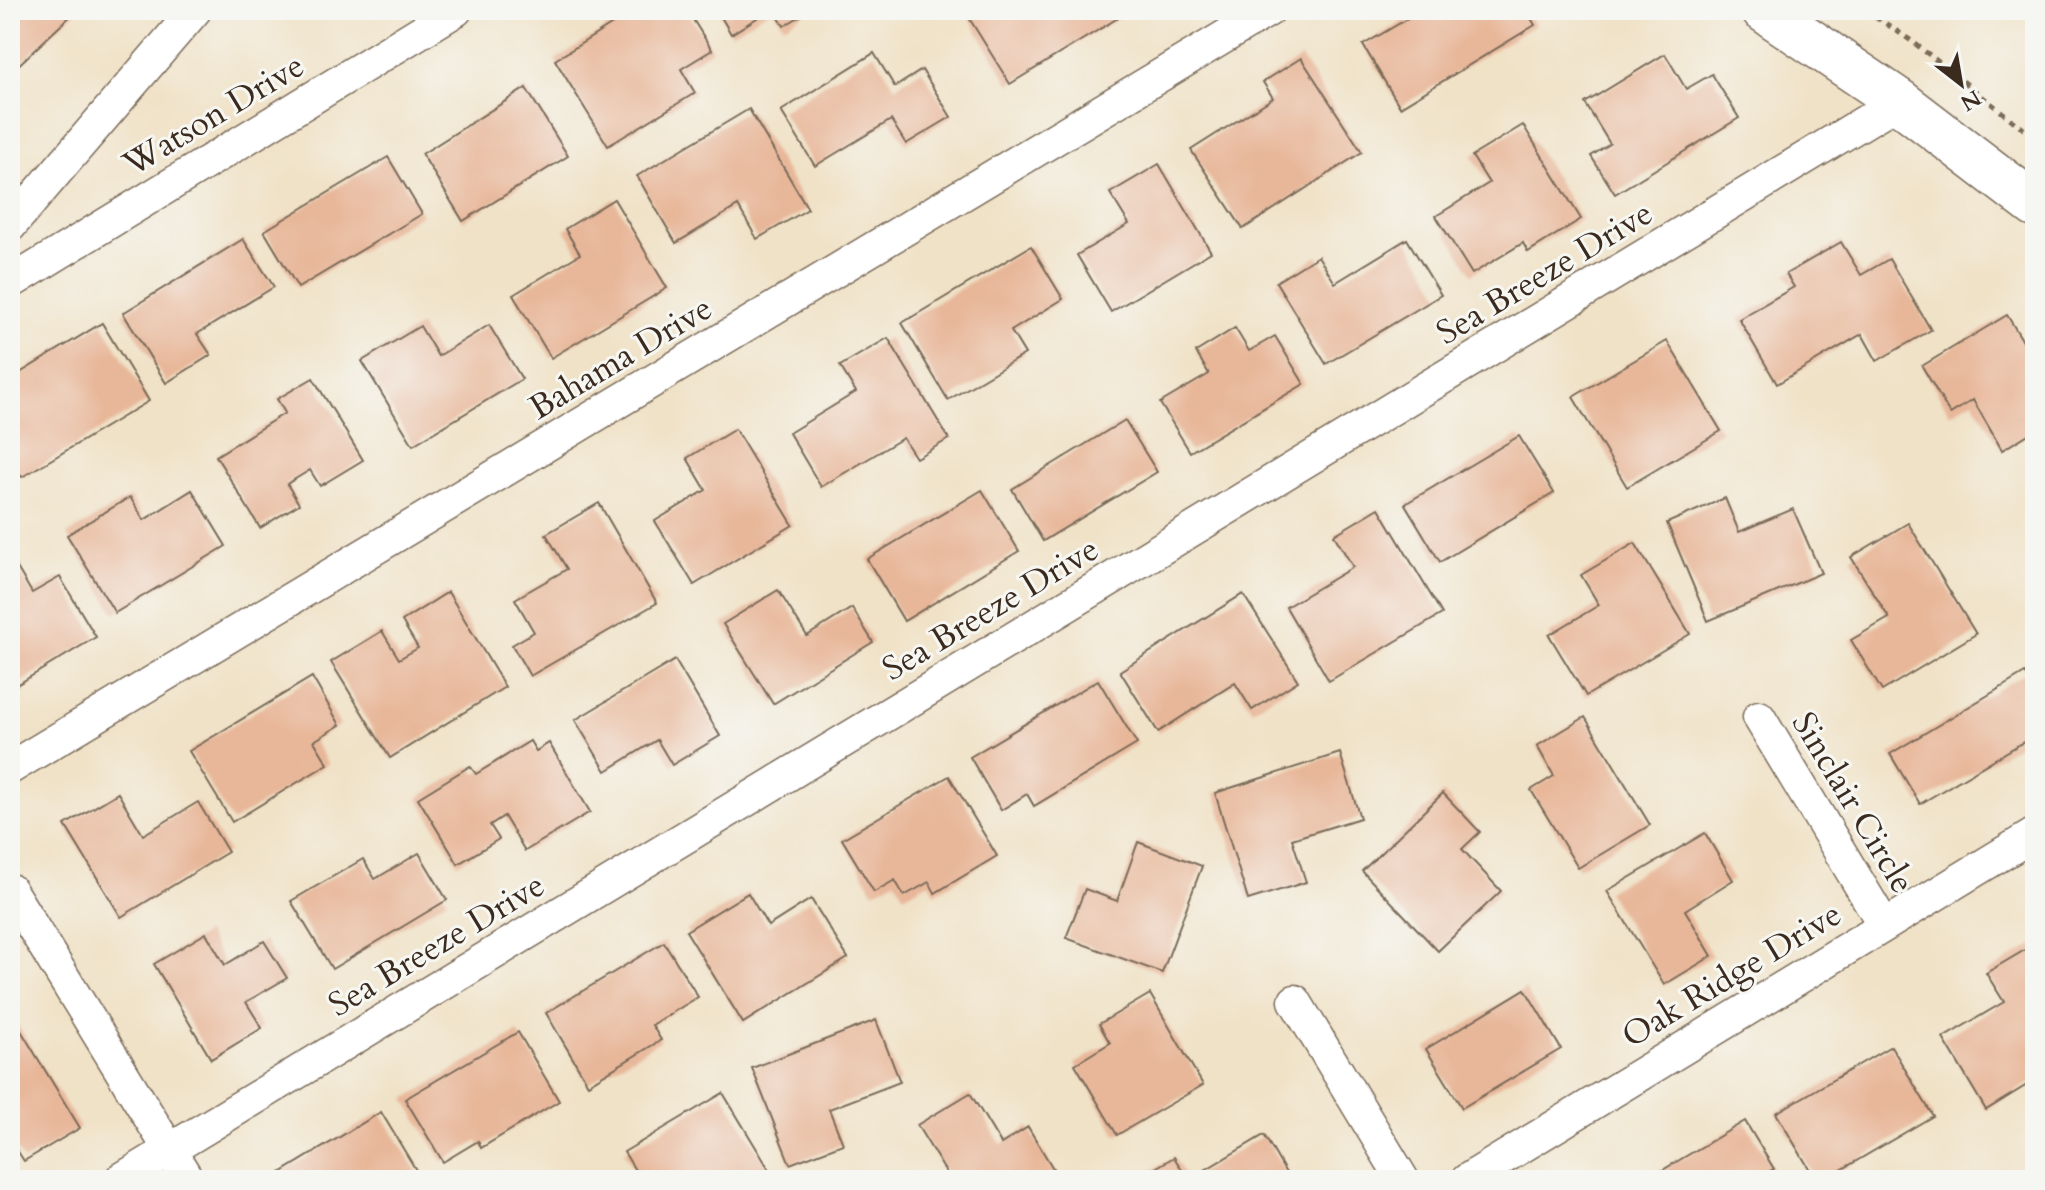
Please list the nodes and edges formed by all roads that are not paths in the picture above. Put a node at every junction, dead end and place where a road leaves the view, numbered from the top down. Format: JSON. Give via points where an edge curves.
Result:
{"nodes":[{"id":1,"x":195,"y":10,"type":"edge"},
{"id":2,"x":456,"y":10,"type":"edge"},
{"id":3,"x":1269,"y":10,"type":"edge"},
{"id":4,"x":1764,"y":10,"type":"edge"},
{"id":5,"x":1899,"y":101,"type":"junction"},
{"id":6,"x":2035,"y":205,"type":"edge"},
{"id":7,"x":10,"y":226,"type":"edge"},
{"id":8,"x":10,"y":283,"type":"edge"},
{"id":9,"x":1759,"y":717,"type":"dead end"},
{"id":10,"x":10,"y":768,"type":"edge"},
{"id":11,"x":2035,"y":834,"type":"edge"},
{"id":12,"x":10,"y":890,"type":"edge"},
{"id":13,"x":1884,"y":925,"type":"junction"},
{"id":14,"x":1295,"y":1001,"type":"dead end"},
{"id":15,"x":170,"y":1150,"type":"junction"},
{"id":16,"x":120,"y":1180,"type":"edge"},
{"id":17,"x":188,"y":1180,"type":"edge"},
{"id":18,"x":1403,"y":1180,"type":"edge"},
{"id":19,"x":1467,"y":1180,"type":"edge"}],
"edges":[{"from":1,"to":7,"type":"street"},
{"from":2,"to":8,"type":"street","name":"Watson Drive"},
{"from":3,"to":10,"type":"street","name":"Bahama Drive"},
{"from":4,"to":5,"type":"street"},
{"from":5,"to":6,"type":"street"},
{"from":5,"to":15,"type":"street","name":"Sea Breeze Drive"},
{"from":9,"to":13,"type":"street","name":"Sinclair Circle"},
{"from":11,"to":13,"type":"street","name":"Oak Ridge Drive"},
{"from":12,"to":15,"type":"street"},
{"from":13,"to":19,"type":"street","name":"Oak Ridge Drive"},
{"from":14,"to":18,"type":"street"},
{"from":15,"to":16,"type":"street","name":"Sea Breeze Drive"},
{"from":15,"to":17,"type":"street"}]}
